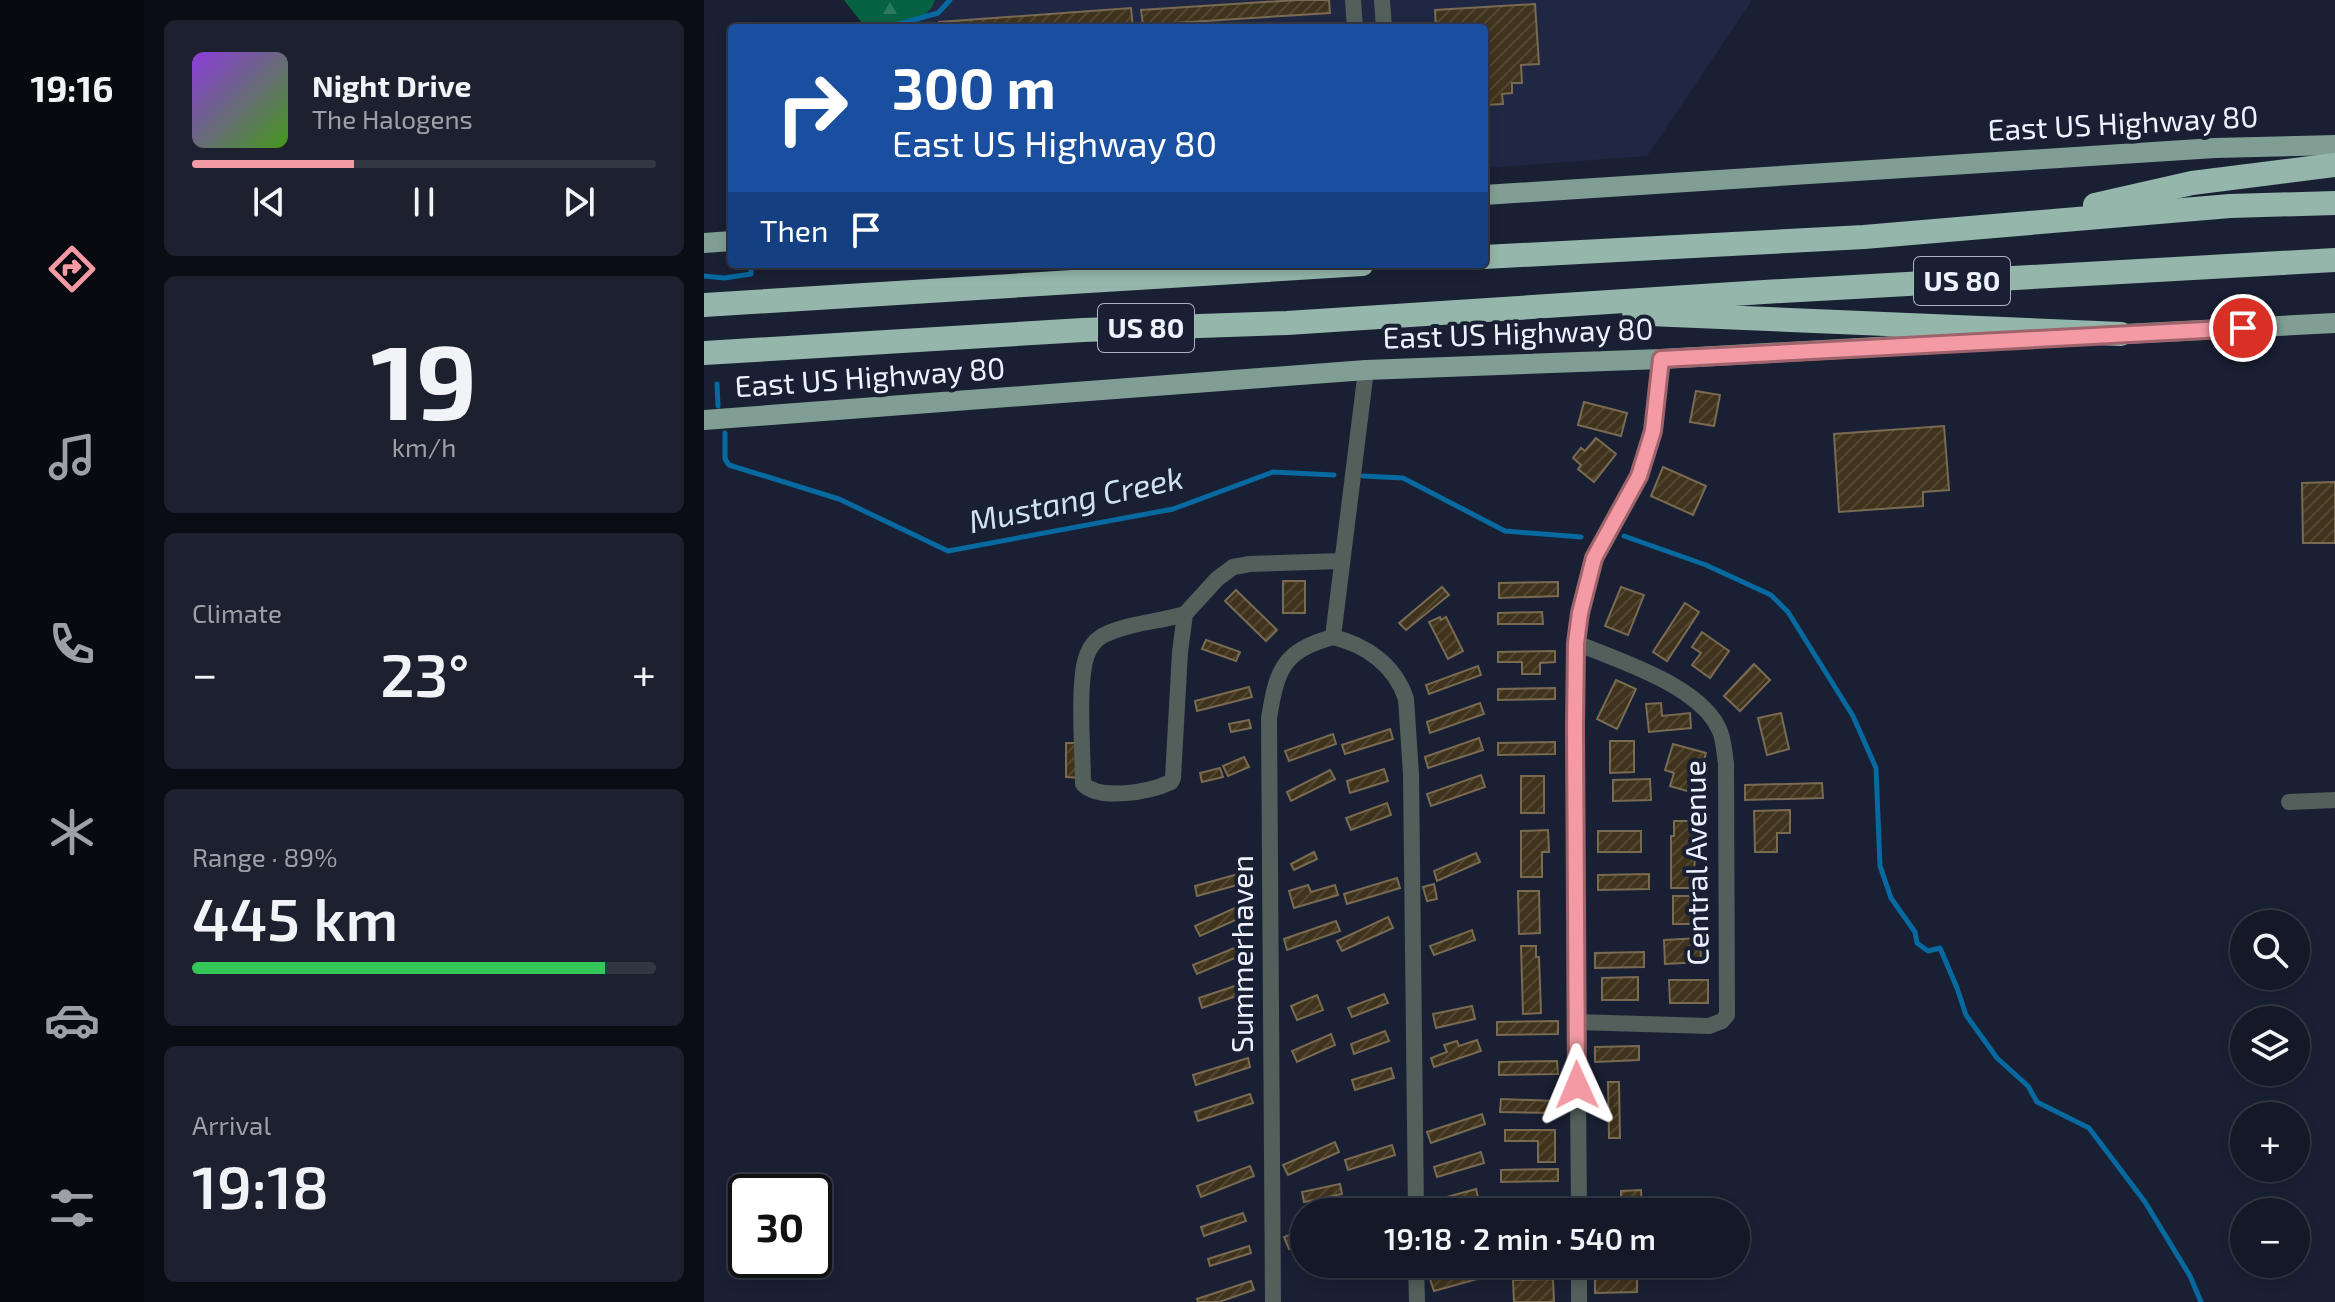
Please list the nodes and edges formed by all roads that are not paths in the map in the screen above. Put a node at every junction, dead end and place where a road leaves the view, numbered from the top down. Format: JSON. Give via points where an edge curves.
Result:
{"nodes":[{"id":1,"x":1353,"y":0,"type":"edge"},
{"id":2,"x":1382,"y":0,"type":"edge"},
{"id":3,"x":1355,"y":24,"type":"edge"},
{"id":4,"x":1384,"y":24,"type":"edge"},
{"id":5,"x":2335,"y":145,"type":"edge"},
{"id":6,"x":2335,"y":165,"type":"edge"},
{"id":7,"x":1488,"y":195,"type":"edge"},
{"id":8,"x":2335,"y":203,"type":"edge"},
{"id":9,"x":2015,"y":224,"type":"junction"},
{"id":10,"x":728,"y":241,"type":"edge"},
{"id":11,"x":704,"y":243,"type":"edge"},
{"id":12,"x":1488,"y":257,"type":"edge"},
{"id":13,"x":2335,"y":260,"type":"edge"},
{"id":14,"x":1298,"y":268,"type":"edge"},
{"id":15,"x":1589,"y":303,"type":"junction"},
{"id":16,"x":704,"y":305,"type":"edge"},
{"id":17,"x":2335,"y":323,"type":"edge"},
{"id":18,"x":2121,"y":334,"type":"junction"},
{"id":19,"x":704,"y":353,"type":"edge"},
{"id":20,"x":1661,"y":359,"type":"junction"},
{"id":21,"x":1366,"y":370,"type":"junction"},
{"id":22,"x":704,"y":420,"type":"edge"},
{"id":23,"x":1342,"y":561,"type":"junction"},
{"id":24,"x":1185,"y":614,"type":"junction"},
{"id":25,"x":1333,"y":637,"type":"junction"},
{"id":26,"x":1576,"y":643,"type":"junction"},
{"id":27,"x":2335,"y":800,"type":"edge"},
{"id":28,"x":2289,"y":802,"type":"dead end"},
{"id":29,"x":1576,"y":1022,"type":"junction"},
{"id":30,"x":1416,"y":1198,"type":"edge"},
{"id":31,"x":1579,"y":1198,"type":"edge"},
{"id":32,"x":1416,"y":1278,"type":"edge"},
{"id":33,"x":1579,"y":1278,"type":"edge"},
{"id":34,"x":1273,"y":1302,"type":"edge"},
{"id":35,"x":1417,"y":1302,"type":"edge"},
{"id":36,"x":1579,"y":1302,"type":"edge"}],
"edges":[{"from":1,"to":3,"type":"street"},
{"from":2,"to":4,"type":"street"},
{"from":5,"to":7,"type":"main road","name":"East US Highway 80","via":[[2228,147]]},
{"from":6,"to":9,"type":"highway","via":[[2192,183]]},
{"from":8,"to":9,"type":"highway","number":"US 80"},
{"from":9,"to":12,"type":"highway","number":"US 80"},
{"from":10,"to":11,"type":"main road"},
{"from":13,"to":15,"type":"highway","number":"US 80"},
{"from":14,"to":16,"type":"highway","number":"US 80"},
{"from":15,"to":18,"type":"highway","via":[[1649,314]]},
{"from":15,"to":19,"type":"highway","number":"US 80"},
{"from":17,"to":18,"type":"main road","name":"East US Highway 80"},
{"from":18,"to":20,"type":"main road","name":"East US Highway 80"},
{"from":20,"to":21,"type":"main road","name":"East US Highway 80"},
{"from":20,"to":26,"type":"street","via":[[1653,431],[1639,476],[1594,558]]},
{"from":21,"to":22,"type":"main road","name":"East US Highway 80"},
{"from":21,"to":23,"type":"street"},
{"from":23,"to":24,"type":"street","via":[[1233,567]]},
{"from":23,"to":25,"type":"street"},
{"from":24,"to":24,"type":"street","via":[[1171,782],[1149,790],[1089,790],[1083,784],[1082,690],[1085,658],[1093,642],[1131,625]]},
{"from":25,"to":30,"type":"street","via":[[1381,659],[1406,699]]},
{"from":25,"to":34,"type":"street","name":"Summerhaven","via":[[1297,651],[1285,664],[1269,718]]},
{"from":26,"to":29,"type":"street"},
{"from":26,"to":29,"type":"street","name":"Central Avenue","via":[[1677,687],[1720,730],[1726,763],[1727,1015],[1709,1026]]},
{"from":27,"to":28,"type":"street"},
{"from":29,"to":31,"type":"street"},
{"from":32,"to":35,"type":"street"},
{"from":33,"to":36,"type":"street"}]}
